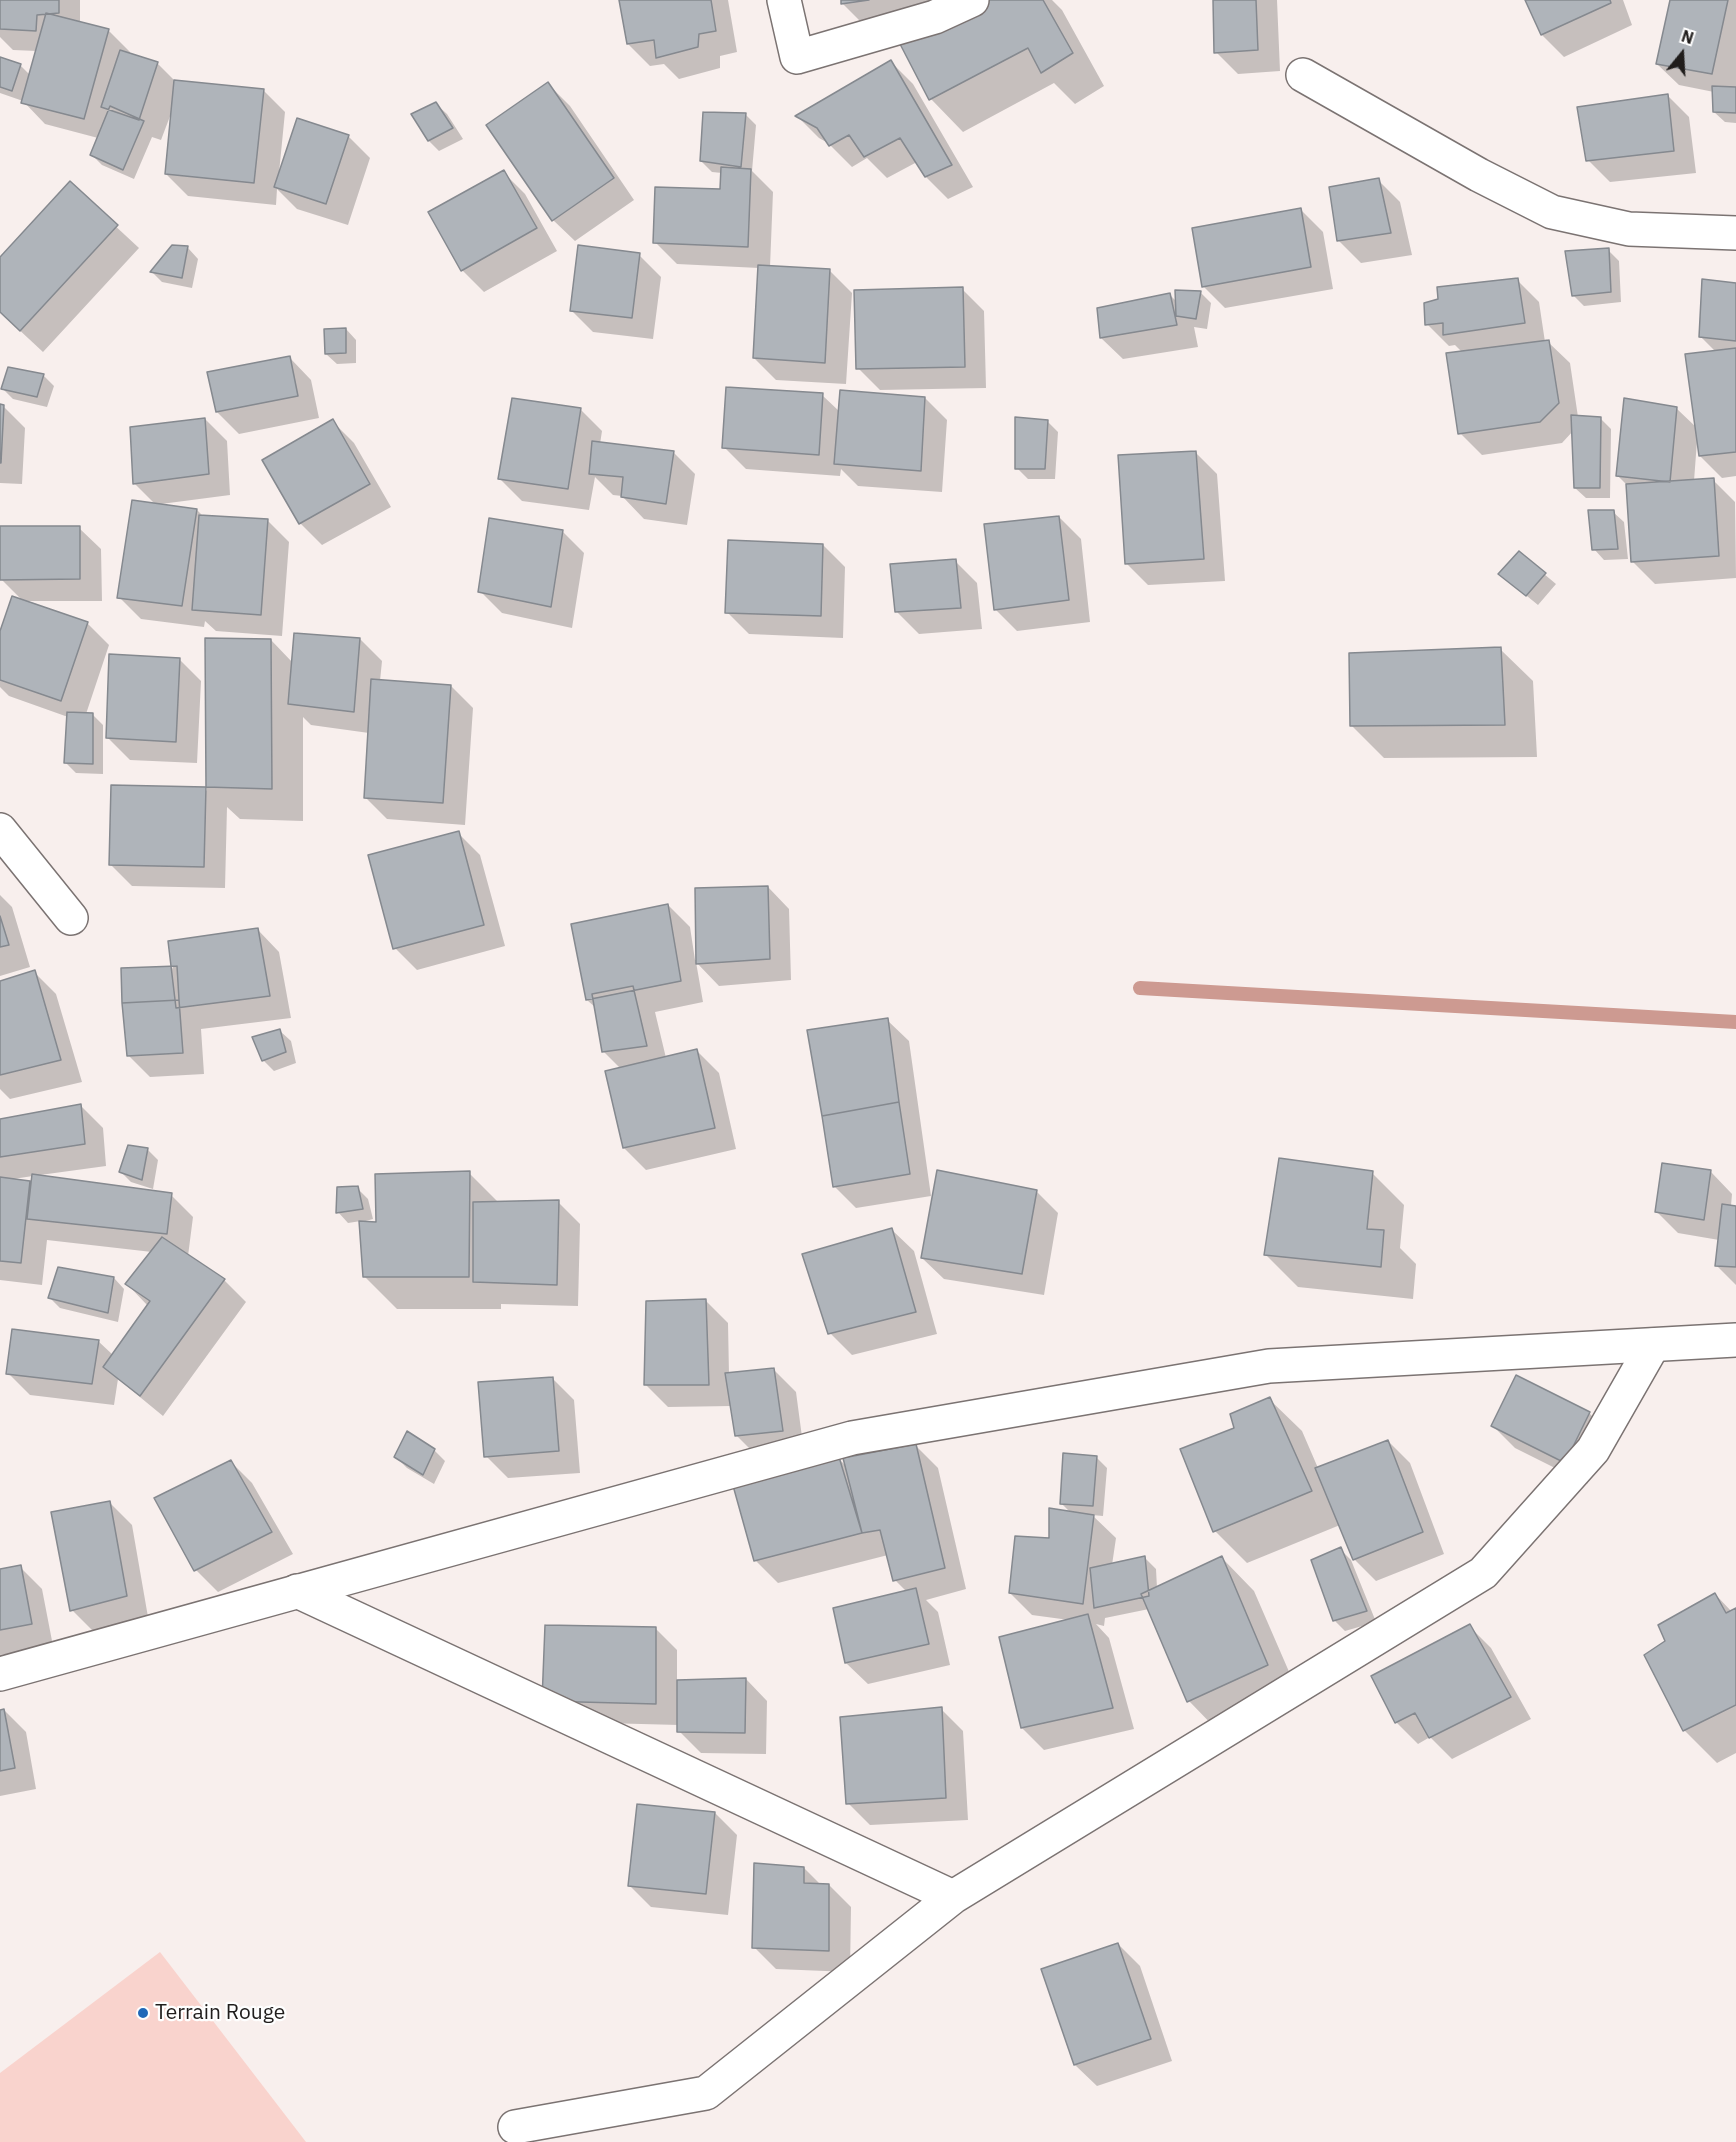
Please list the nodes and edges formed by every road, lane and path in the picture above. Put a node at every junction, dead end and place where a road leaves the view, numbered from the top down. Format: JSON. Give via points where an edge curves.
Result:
{"nodes":[{"id":1,"x":784,"y":0,"type":"edge"},
{"id":2,"x":972,"y":0,"type":"edge"},
{"id":3,"x":1303,"y":75,"type":"dead end"},
{"id":4,"x":1736,"y":233,"type":"edge"},
{"id":5,"x":0,"y":830,"type":"edge"},
{"id":6,"x":71,"y":918,"type":"dead end"},
{"id":7,"x":1736,"y":1340,"type":"edge"},
{"id":8,"x":1653,"y":1345,"type":"junction"},
{"id":9,"x":297,"y":1592,"type":"junction"},
{"id":10,"x":0,"y":1674,"type":"edge"},
{"id":11,"x":954,"y":1897,"type":"junction"},
{"id":12,"x":515,"y":2127,"type":"dead end"}],
"edges":[{"from":1,"to":2,"type":"street","via":[[797,57],[935,17]]},
{"from":3,"to":4,"type":"street","via":[[1552,212],[1629,229]]},
{"from":5,"to":6,"type":"street"},
{"from":7,"to":8,"type":"street"},
{"from":8,"to":9,"type":"street","via":[[1269,1366],[852,1438]]},
{"from":8,"to":11,"type":"street","via":[[1593,1450],[1483,1574]]},
{"from":9,"to":10,"type":"street"},
{"from":9,"to":11,"type":"street"},
{"from":11,"to":12,"type":"street","via":[[706,2093]]}]}
